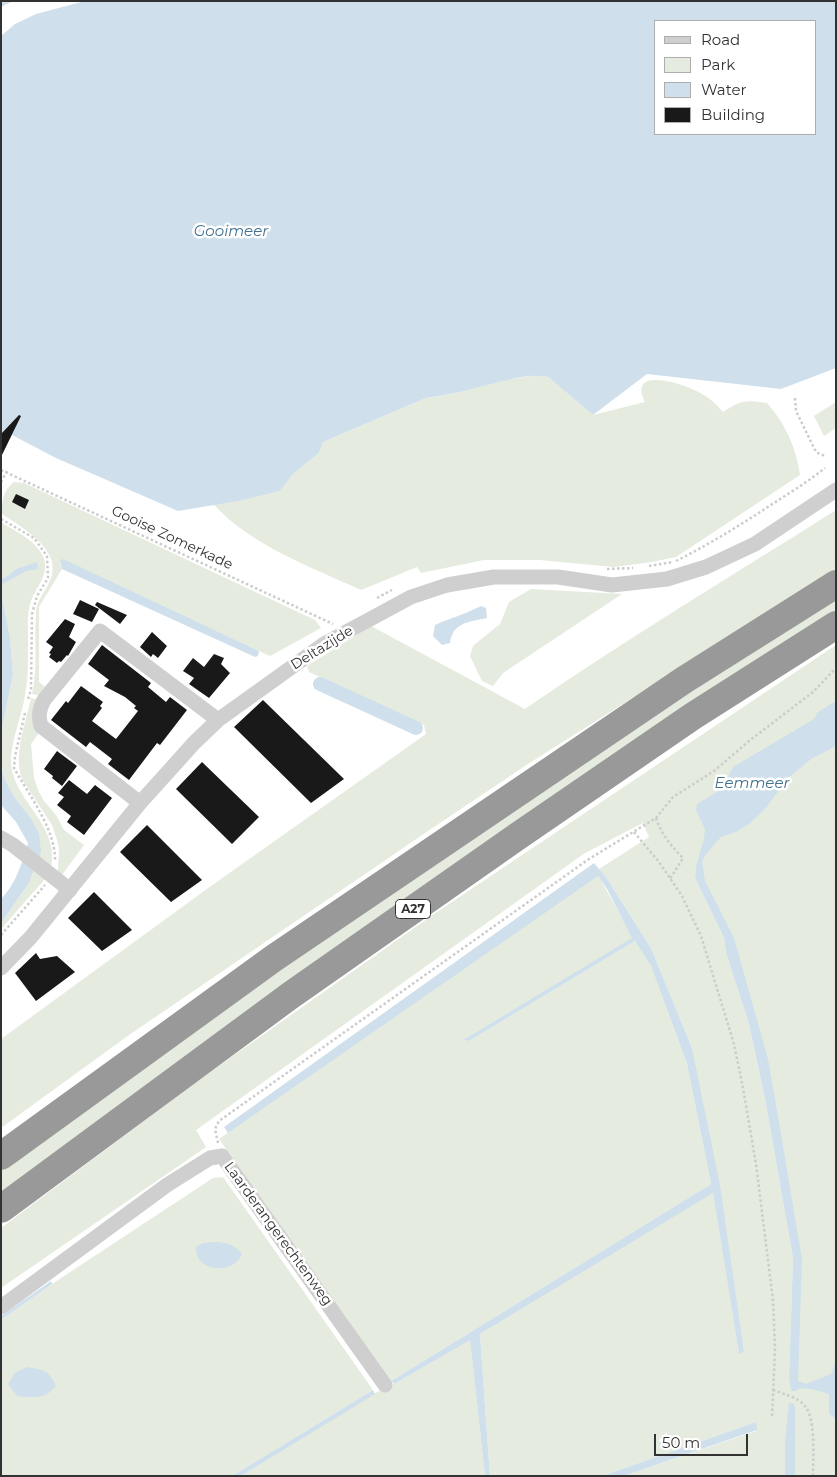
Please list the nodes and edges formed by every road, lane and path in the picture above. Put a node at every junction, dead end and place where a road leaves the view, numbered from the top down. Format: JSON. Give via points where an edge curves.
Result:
{"nodes":[{"id":1,"x":795,"y":398,"type":"dead end"},
{"id":2,"x":825,"y":456,"type":"dead end"},
{"id":3,"x":825,"y":468,"type":"dead end"},
{"id":4,"x":1,"y":470,"type":"edge"},
{"id":5,"x":7,"y":471,"type":"junction"},
{"id":6,"x":1,"y":482,"type":"edge"},
{"id":7,"x":836,"y":490,"type":"edge"},
{"id":8,"x":674,"y":562,"type":"dead end"},
{"id":9,"x":836,"y":584,"type":"edge"},
{"id":10,"x":334,"y":624,"type":"dead end"},
{"id":11,"x":836,"y":624,"type":"edge"},
{"id":12,"x":836,"y":668,"type":"edge"},
{"id":13,"x":218,"y":720,"type":"junction"},
{"id":14,"x":140,"y":803,"type":"junction"},
{"id":15,"x":656,"y":818,"type":"junction"},
{"id":16,"x":634,"y":832,"type":"junction"},
{"id":17,"x":7,"y":842,"type":"edge"},
{"id":18,"x":48,"y":873,"type":"junction"},
{"id":19,"x":670,"y":879,"type":"junction"},
{"id":20,"x":70,"y":890,"type":"junction"},
{"id":21,"x":1,"y":936,"type":"edge"},
{"id":22,"x":1,"y":968,"type":"edge"},
{"id":23,"x":1,"y":1156,"type":"edge"},
{"id":24,"x":222,"y":1156,"type":"junction"},
{"id":25,"x":1,"y":1209,"type":"edge"},
{"id":26,"x":1,"y":1307,"type":"edge"},
{"id":27,"x":386,"y":1385,"type":"dead end"},
{"id":28,"x":773,"y":1390,"type":"junction"},
{"id":29,"x":772,"y":1418,"type":"dead end"},
{"id":30,"x":813,"y":1476,"type":"edge"}],
"edges":[{"from":1,"to":2,"type":"path","via":[[796,410],[816,452]]},
{"from":3,"to":8,"type":"path","via":[[711,543]]},
{"from":4,"to":5,"type":"path","name":"Gooise Zomerkade"},
{"from":5,"to":6,"type":"path"},
{"from":5,"to":10,"type":"path","name":"Gooise Zomerkade"},
{"from":7,"to":13,"type":"street","name":"Deltazijde","via":[[755,544],[706,567],[667,580],[612,584],[558,577],[494,577],[447,585],[411,597],[324,644]]},
{"from":9,"to":23,"type":"highway","number":"A27","via":[[684,680],[274,958]]},
{"from":11,"to":25,"type":"highway","number":"A27","via":[[693,716],[518,836],[291,996]]},
{"from":12,"to":15,"type":"path","via":[[813,692],[714,771],[673,797]]},
{"from":13,"to":14,"type":"street","name":"Deltazijde","via":[[180,756]]},
{"from":13,"to":14,"type":"street","via":[[100,631],[44,700],[40,708],[41,726]]},
{"from":14,"to":20,"type":"street","name":"Deltazijde"},
{"from":15,"to":16,"type":"path"},
{"from":15,"to":19,"type":"path","via":[[659,829],[684,858]]},
{"from":16,"to":19,"type":"path"},
{"from":16,"to":24,"type":"path","via":[[589,859],[218,1121],[215,1137]]},
{"from":17,"to":18,"type":"street"},
{"from":18,"to":20,"type":"street"},
{"from":18,"to":21,"type":"path"},
{"from":19,"to":28,"type":"path","via":[[682,896],[700,936],[734,1044],[743,1088],[773,1300]]},
{"from":20,"to":22,"type":"street","name":"Deltazijde"},
{"from":24,"to":26,"type":"street","name":"Laarderangerechtenweg","via":[[210,1158],[167,1185]]},
{"from":24,"to":27,"type":"street","name":"Laarderangerechtenweg"},
{"from":28,"to":29,"type":"path"},
{"from":28,"to":30,"type":"path","via":[[806,1406],[813,1429]]}]}
